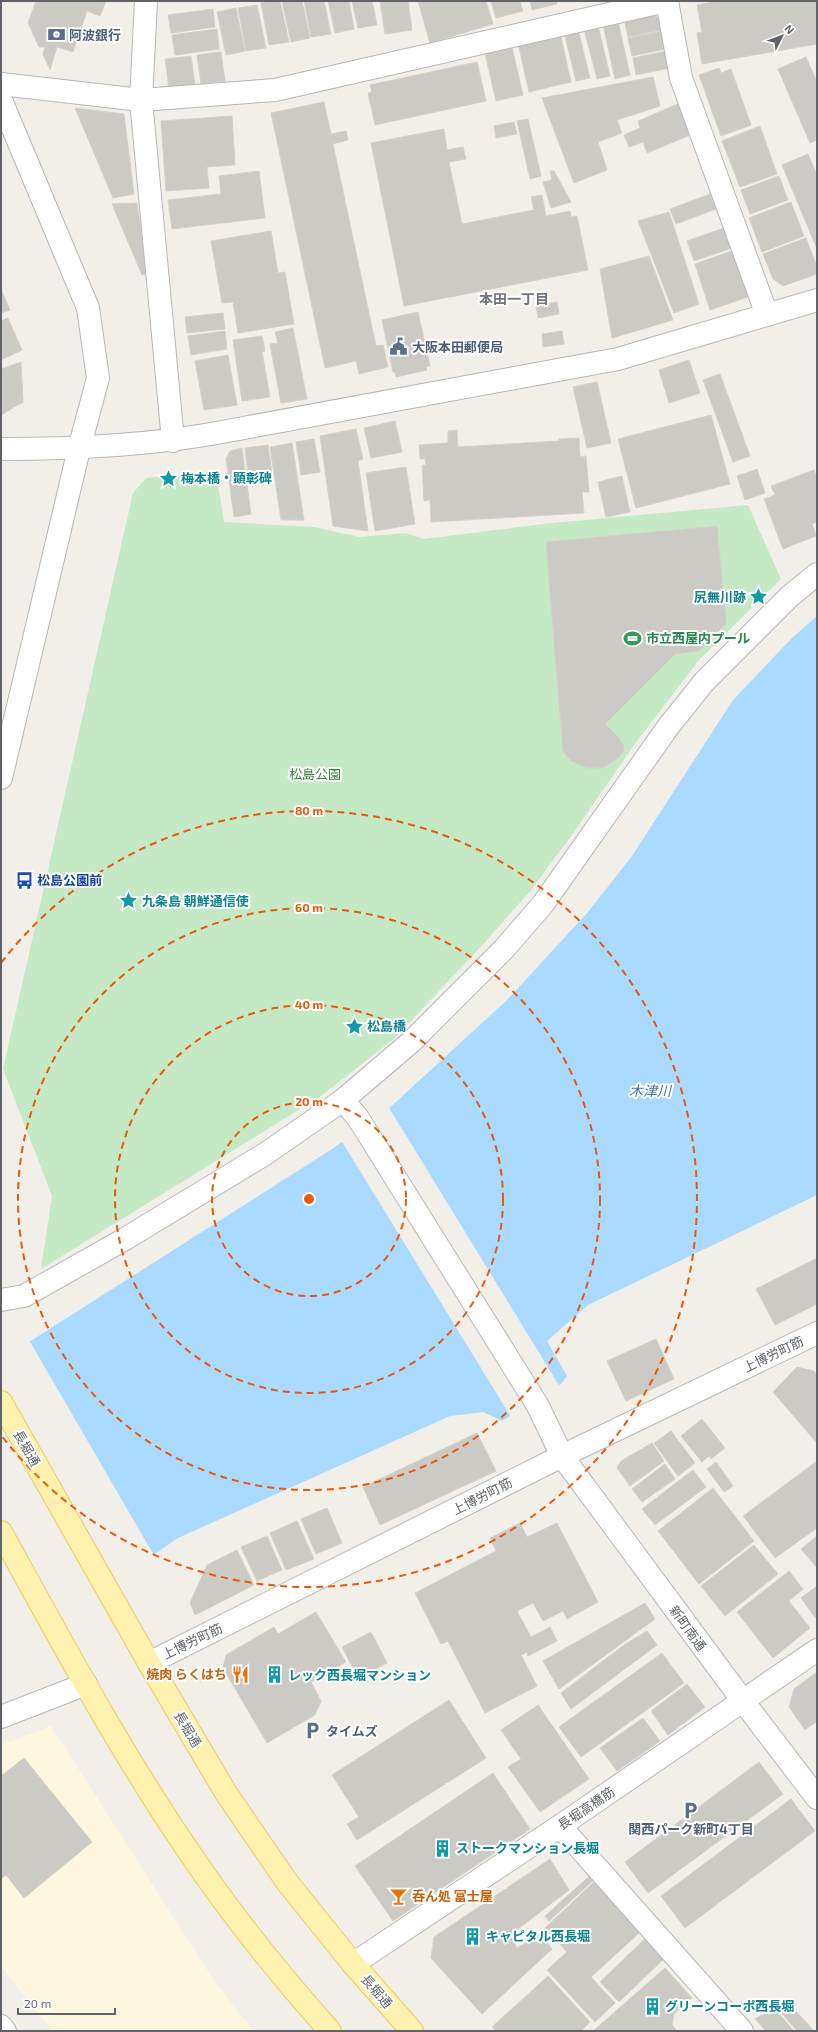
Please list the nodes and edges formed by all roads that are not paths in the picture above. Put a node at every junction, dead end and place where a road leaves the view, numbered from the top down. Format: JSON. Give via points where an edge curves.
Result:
{"nodes":[{"id":1,"x":146,"y":1,"type":"edge"},
{"id":2,"x":666,"y":1,"type":"edge"},
{"id":3,"x":1,"y":84,"type":"edge"},
{"id":4,"x":1,"y":100,"type":"edge"},
{"id":5,"x":141,"y":100,"type":"junction"},
{"id":6,"x":817,"y":300,"type":"edge"},
{"id":7,"x":766,"y":315,"type":"junction"},
{"id":8,"x":173,"y":441,"type":"junction"},
{"id":9,"x":1,"y":449,"type":"edge"},
{"id":10,"x":79,"y":449,"type":"junction"},
{"id":11,"x":817,"y":574,"type":"edge"},
{"id":12,"x":1,"y":778,"type":"edge"},
{"id":13,"x":343,"y":1100,"type":"junction"},
{"id":14,"x":1,"y":1300,"type":"edge"},
{"id":15,"x":814,"y":1339,"type":"edge"},
{"id":16,"x":1,"y":1402,"type":"edge"},
{"id":17,"x":562,"y":1456,"type":"junction"},
{"id":18,"x":1,"y":1532,"type":"edge"},
{"id":19,"x":817,"y":1650,"type":"edge"},
{"id":20,"x":149,"y":1663,"type":"junction"},
{"id":21,"x":86,"y":1684,"type":"junction"},
{"id":22,"x":742,"y":1701,"type":"junction"},
{"id":23,"x":1,"y":1717,"type":"edge"},
{"id":24,"x":817,"y":1798,"type":"edge"},
{"id":25,"x":560,"y":1826,"type":"junction"},
{"id":26,"x":353,"y":1964,"type":"junction"},
{"id":27,"x":1,"y":2026,"type":"edge"},
{"id":28,"x":5,"y":2031,"type":"edge"},
{"id":29,"x":330,"y":2031,"type":"edge"},
{"id":30,"x":412,"y":2031,"type":"edge"},
{"id":31,"x":742,"y":2031,"type":"edge"}],
"edges":[{"from":1,"to":5,"type":"street"},
{"from":2,"to":5,"type":"street","via":[[275,90]]},
{"from":2,"to":7,"type":"street","via":[[681,78]]},
{"from":3,"to":5,"type":"street"},
{"from":4,"to":10,"type":"street","via":[[88,308],[98,378]]},
{"from":5,"to":8,"type":"street"},
{"from":6,"to":7,"type":"street"},
{"from":7,"to":8,"type":"street","via":[[618,359]]},
{"from":8,"to":10,"type":"street"},
{"from":9,"to":10,"type":"street"},
{"from":10,"to":12,"type":"street"},
{"from":11,"to":13,"type":"street","via":[[790,596],[704,682],[668,727],[543,904],[504,949],[411,1042]]},
{"from":13,"to":14,"type":"street","via":[[265,1154],[125,1239],[24,1296]]},
{"from":13,"to":17,"type":"street","name":"新町南通","via":[[358,1118],[538,1406]]},
{"from":15,"to":17,"type":"street","name":"上博労町筋"},
{"from":16,"to":20,"type":"main road","name":"長堀通"},
{"from":17,"to":20,"type":"street","name":"上博労町筋"},
{"from":17,"to":22,"type":"street","name":"新町南通"},
{"from":18,"to":21,"type":"main road"},
{"from":19,"to":22,"type":"street","name":"長堀高橋筋"},
{"from":20,"to":26,"type":"main road","name":"長堀通","via":[[239,1812],[287,1882]]},
{"from":21,"to":23,"type":"street"},
{"from":21,"to":29,"type":"main road","via":[[183,1843],[232,1913]]},
{"from":22,"to":24,"type":"street","name":"新町南通"},
{"from":22,"to":25,"type":"street","name":"長堀高橋筋"},
{"from":25,"to":26,"type":"street","name":"長堀高橋筋"},
{"from":25,"to":31,"type":"street"},
{"from":26,"to":30,"type":"main road","name":"長堀通"},
{"from":27,"to":28,"type":"street"}]}
